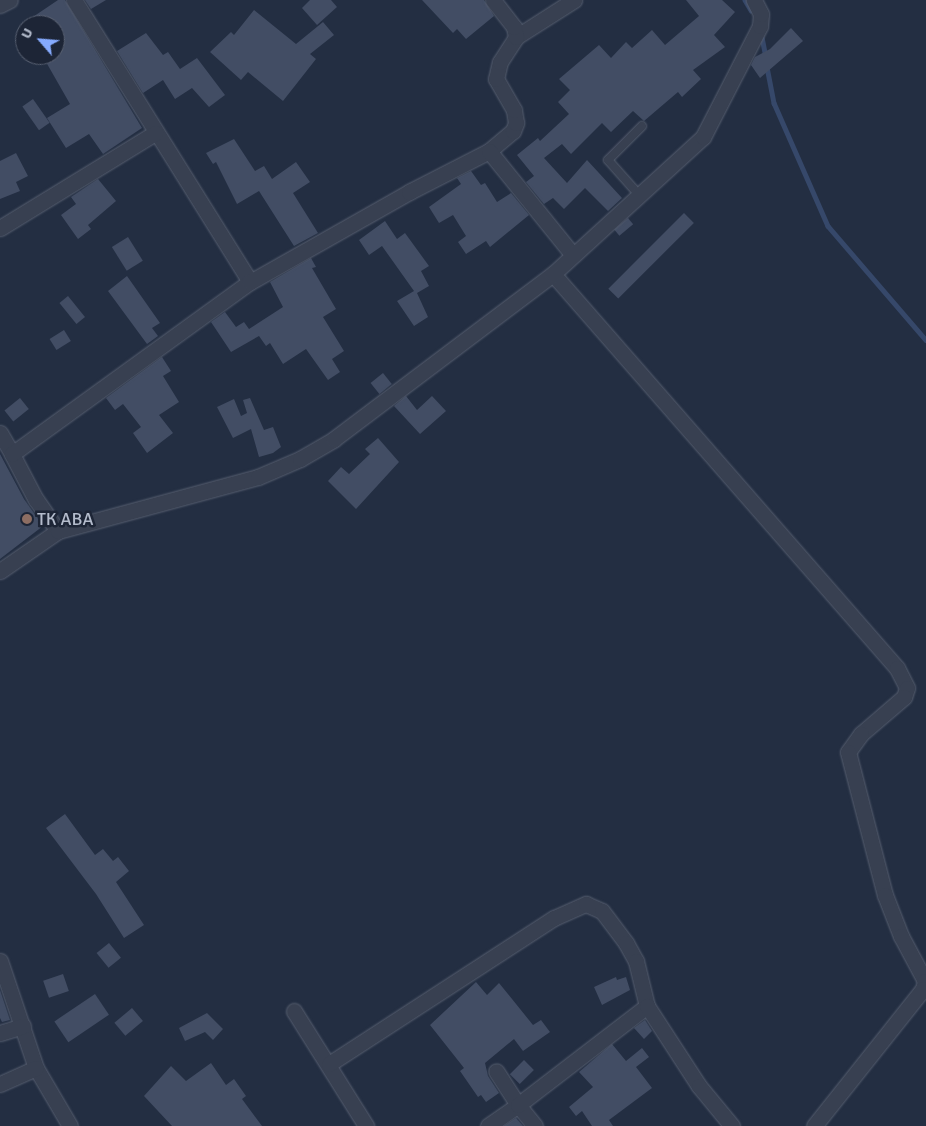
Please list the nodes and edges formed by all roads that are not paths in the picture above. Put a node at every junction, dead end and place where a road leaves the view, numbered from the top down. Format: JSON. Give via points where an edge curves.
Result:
{"nodes":[{"id":1,"x":10,"y":0,"type":"edge"},
{"id":2,"x":74,"y":0,"type":"edge"},
{"id":3,"x":493,"y":0,"type":"edge"},
{"id":4,"x":574,"y":0,"type":"edge"},
{"id":5,"x":754,"y":0,"type":"edge"},
{"id":6,"x":0,"y":5,"type":"edge"},
{"id":7,"x":516,"y":37,"type":"junction"},
{"id":8,"x":642,"y":126,"type":"dead end"},
{"id":9,"x":155,"y":133,"type":"junction"},
{"id":10,"x":489,"y":151,"type":"junction"},
{"id":11,"x":640,"y":196,"type":"junction"},
{"id":12,"x":0,"y":228,"type":"edge"},
{"id":13,"x":573,"y":255,"type":"junction"},
{"id":14,"x":553,"y":274,"type":"junction"},
{"id":15,"x":250,"y":282,"type":"junction"},
{"id":16,"x":0,"y":432,"type":"edge"},
{"id":17,"x":12,"y":454,"type":"junction"},
{"id":18,"x":58,"y":531,"type":"junction"},
{"id":19,"x":0,"y":571,"type":"edge"},
{"id":20,"x":0,"y":961,"type":"edge"},
{"id":21,"x":4,"y":980,"type":"edge"},
{"id":22,"x":647,"y":1006,"type":"junction"},
{"id":23,"x":294,"y":1011,"type":"dead end"},
{"id":24,"x":23,"y":1026,"type":"junction"},
{"id":25,"x":0,"y":1033,"type":"edge"},
{"id":26,"x":329,"y":1064,"type":"junction"},
{"id":27,"x":36,"y":1068,"type":"junction"},
{"id":28,"x":496,"y":1071,"type":"dead end"},
{"id":29,"x":0,"y":1084,"type":"edge"},
{"id":30,"x":518,"y":1105,"type":"junction"},
{"id":31,"x":70,"y":1126,"type":"edge"},
{"id":32,"x":366,"y":1126,"type":"edge"},
{"id":33,"x":488,"y":1126,"type":"edge"},
{"id":34,"x":534,"y":1126,"type":"edge"},
{"id":35,"x":732,"y":1126,"type":"edge"},
{"id":36,"x":814,"y":1126,"type":"edge"}],
"edges":[{"from":1,"to":6,"type":"street"},
{"from":2,"to":9,"type":"street"},
{"from":3,"to":7,"type":"street","via":[[514,27]]},
{"from":4,"to":7,"type":"street"},
{"from":5,"to":11,"type":"street","via":[[761,14],[760,26],[709,129],[692,150]]},
{"from":7,"to":10,"type":"street","via":[[500,62],[496,79],[514,110],[516,124],[513,131]]},
{"from":8,"to":11,"type":"lane","via":[[608,160]]},
{"from":9,"to":12,"type":"street"},
{"from":9,"to":15,"type":"street"},
{"from":10,"to":13,"type":"street"},
{"from":10,"to":15,"type":"street"},
{"from":11,"to":13,"type":"street"},
{"from":13,"to":14,"type":"street"},
{"from":14,"to":18,"type":"street","via":[[334,439],[300,459],[258,477]]},
{"from":14,"to":36,"type":"street","via":[[897,668],[907,688],[904,698],[861,734],[848,752],[885,895],[901,936],[925,981],[923,989]]},
{"from":15,"to":17,"type":"street"},
{"from":16,"to":17,"type":"street"},
{"from":17,"to":18,"type":"street","via":[[36,500]]},
{"from":18,"to":19,"type":"street"},
{"from":20,"to":21,"type":"street"},
{"from":21,"to":24,"type":"street"},
{"from":22,"to":26,"type":"street","via":[[636,961],[626,943],[602,911],[586,904],[554,918]]},
{"from":22,"to":30,"type":"street"},
{"from":22,"to":35,"type":"street","via":[[699,1086]]},
{"from":23,"to":26,"type":"street"},
{"from":24,"to":25,"type":"street"},
{"from":24,"to":27,"type":"street"},
{"from":26,"to":32,"type":"street"},
{"from":27,"to":29,"type":"street"},
{"from":27,"to":31,"type":"street"},
{"from":28,"to":30,"type":"street"},
{"from":30,"to":33,"type":"street"},
{"from":30,"to":34,"type":"street"}]}
